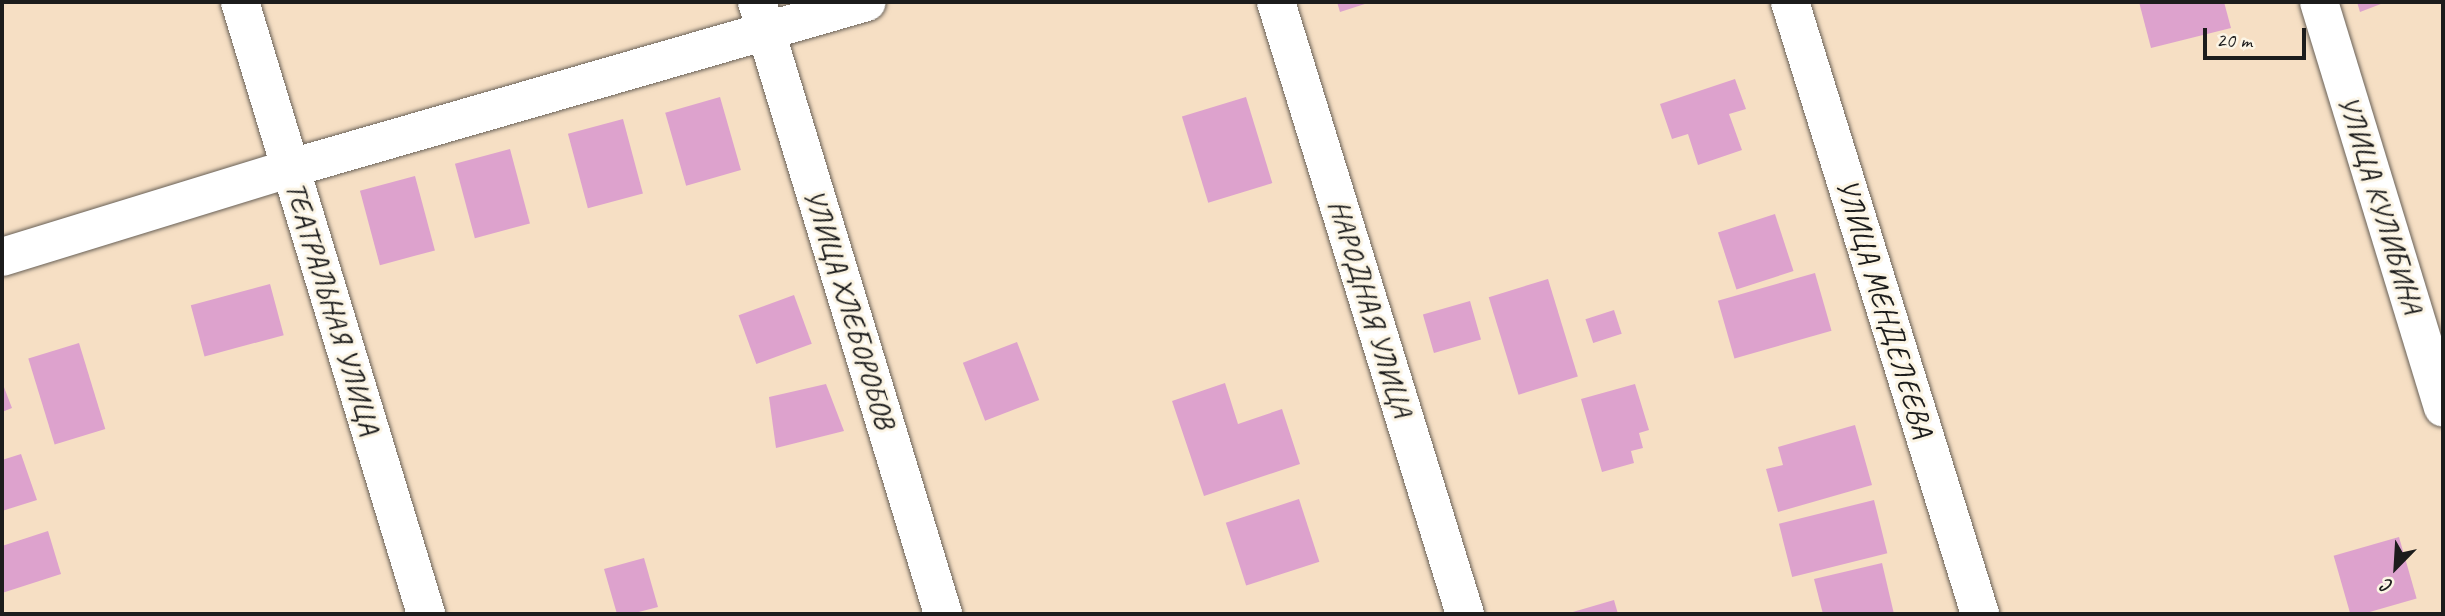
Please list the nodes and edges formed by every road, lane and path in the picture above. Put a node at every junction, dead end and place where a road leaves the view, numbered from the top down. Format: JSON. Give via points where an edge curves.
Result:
{"nodes":[{"id":1,"x":240,"y":2,"type":"edge"},
{"id":2,"x":867,"y":2,"type":"edge"},
{"id":3,"x":1276,"y":2,"type":"edge"},
{"id":4,"x":1790,"y":2,"type":"edge"},
{"id":5,"x":2319,"y":2,"type":"edge"},
{"id":6,"x":762,"y":16,"type":"edge"},
{"id":7,"x":291,"y":168,"type":"junction"},
{"id":8,"x":2,"y":257,"type":"edge"},
{"id":9,"x":2443,"y":407,"type":"edge"},
{"id":10,"x":426,"y":614,"type":"edge"},
{"id":11,"x":943,"y":614,"type":"edge"},
{"id":12,"x":1465,"y":614,"type":"edge"},
{"id":13,"x":1980,"y":614,"type":"edge"}],
"edges":[{"from":1,"to":7,"type":"street","name":"ТЕАТРАЛЬНАЯ УЛИЦА"},
{"from":2,"to":6,"type":"street"},
{"from":3,"to":12,"type":"street","name":"НАРОДНАЯ УЛИЦА"},
{"from":4,"to":13,"type":"street","name":"УЛИЦА МЕНДЕЛЕЕВА"},
{"from":5,"to":9,"type":"street","name":"УЛИЦА КУЛИБИНА"},
{"from":6,"to":7,"type":"street"},
{"from":6,"to":11,"type":"street","name":"УЛИЦА ХЛЕБОРОБОВ"},
{"from":7,"to":8,"type":"street"},
{"from":7,"to":10,"type":"street","name":"ТЕАТРАЛЬНАЯ УЛИЦА"}]}
